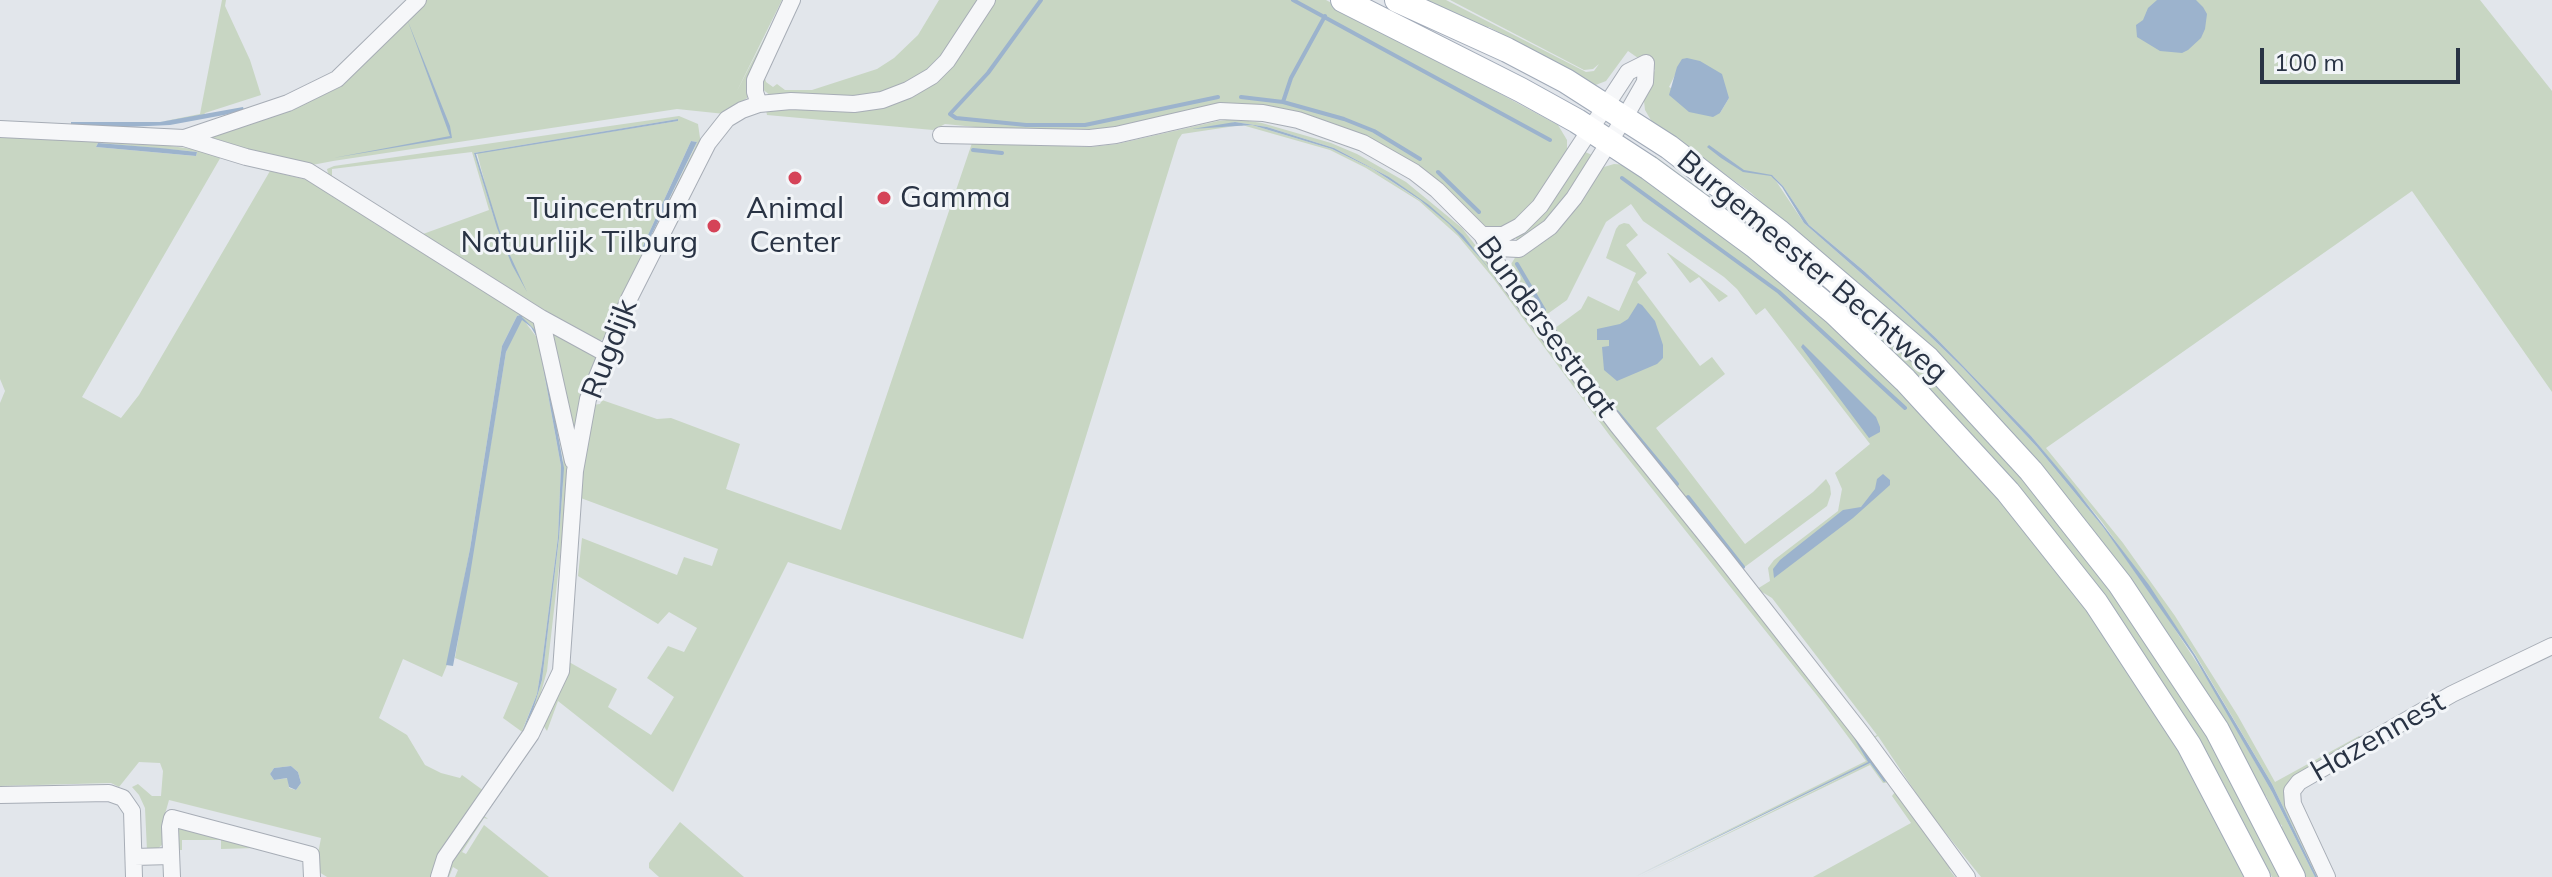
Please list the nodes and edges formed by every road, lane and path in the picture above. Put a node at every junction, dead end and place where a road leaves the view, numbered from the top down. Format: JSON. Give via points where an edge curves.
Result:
{"nodes":[{"id":1,"x":418,"y":0,"type":"edge"},
{"id":2,"x":792,"y":0,"type":"edge"},
{"id":3,"x":987,"y":0,"type":"edge"},
{"id":4,"x":1343,"y":0,"type":"edge"},
{"id":5,"x":1397,"y":0,"type":"edge"},
{"id":6,"x":759,"y":104,"type":"junction"},
{"id":7,"x":1615,"y":111,"type":"junction"},
{"id":8,"x":1589,"y":128,"type":"junction"},
{"id":9,"x":0,"y":129,"type":"edge"},
{"id":10,"x":941,"y":135,"type":"dead end"},
{"id":11,"x":184,"y":138,"type":"junction"},
{"id":12,"x":1609,"y":142,"type":"junction"},
{"id":13,"x":1482,"y":235,"type":"junction"},
{"id":14,"x":541,"y":318,"type":"junction"},
{"id":15,"x":605,"y":353,"type":"junction"},
{"id":16,"x":575,"y":471,"type":"junction"},
{"id":17,"x":2552,"y":646,"type":"edge"},
{"id":18,"x":0,"y":795,"type":"edge"},
{"id":19,"x":171,"y":856,"type":"junction"},
{"id":20,"x":134,"y":857,"type":"junction"},
{"id":21,"x":134,"y":877,"type":"edge"},
{"id":22,"x":172,"y":877,"type":"edge"},
{"id":23,"x":312,"y":877,"type":"edge"},
{"id":24,"x":439,"y":877,"type":"edge"},
{"id":25,"x":1967,"y":877,"type":"edge"},
{"id":26,"x":2258,"y":877,"type":"edge"},
{"id":27,"x":2293,"y":877,"type":"edge"},
{"id":28,"x":2327,"y":877,"type":"edge"}],
"edges":[{"from":1,"to":11,"type":"street","via":[[337,79],[288,103]]},
{"from":2,"to":6,"type":"street","via":[[755,80]]},
{"from":3,"to":6,"type":"street","name":"Rugdijk","via":[[947,61],[908,90],[854,104]]},
{"from":4,"to":8,"type":"main road","name":"Burgemeester Bechtweg"},
{"from":5,"to":7,"type":"main road","name":"Burgemeester Bechtweg","via":[[1507,50]]},
{"from":6,"to":15,"type":"street","name":"Rugdijk","via":[[727,119],[708,143]]},
{"from":7,"to":8,"type":"street"},
{"from":7,"to":12,"type":"street"},
{"from":7,"to":27,"type":"main road","name":"Burgemeester Bechtweg","via":[[1778,231],[1928,359],[2031,471],[2120,584],[2217,730]]},
{"from":8,"to":12,"type":"main road","name":"Burgemeester Bechtweg"},
{"from":8,"to":13,"type":"street","via":[[1530,216],[1503,235]]},
{"from":9,"to":11,"type":"street"},
{"from":10,"to":13,"type":"street","name":"Bundersestraat","via":[[1090,138],[1220,111],[1263,113],[1335,132],[1383,153],[1437,190]]},
{"from":11,"to":14,"type":"street","via":[[308,171]]},
{"from":12,"to":13,"type":"street","via":[[1574,198],[1531,243],[1507,249]]},
{"from":12,"to":26,"type":"main road","name":"Burgemeester Bechtweg","via":[[1710,211],[1835,313],[2008,492],[2096,603],[2189,745]]},
{"from":13,"to":25,"type":"street","name":"Bundersestraat","via":[[1503,274],[1575,370]]},
{"from":14,"to":15,"type":"street"},
{"from":14,"to":16,"type":"street"},
{"from":15,"to":16,"type":"street","name":"Rugdijk","via":[[588,399]]},
{"from":16,"to":24,"type":"street","name":"Rugdijk","via":[[561,671],[531,734],[445,858]]},
{"from":17,"to":28,"type":"street","name":"Hazennest","via":[[2452,694],[2299,782],[2292,791],[2293,804]]},
{"from":18,"to":20,"type":"street","via":[[109,793],[123,798],[132,811]]},
{"from":19,"to":20,"type":"street"},
{"from":19,"to":22,"type":"street"},
{"from":19,"to":23,"type":"street","via":[[172,818],[311,855]]},
{"from":20,"to":21,"type":"street"}]}
